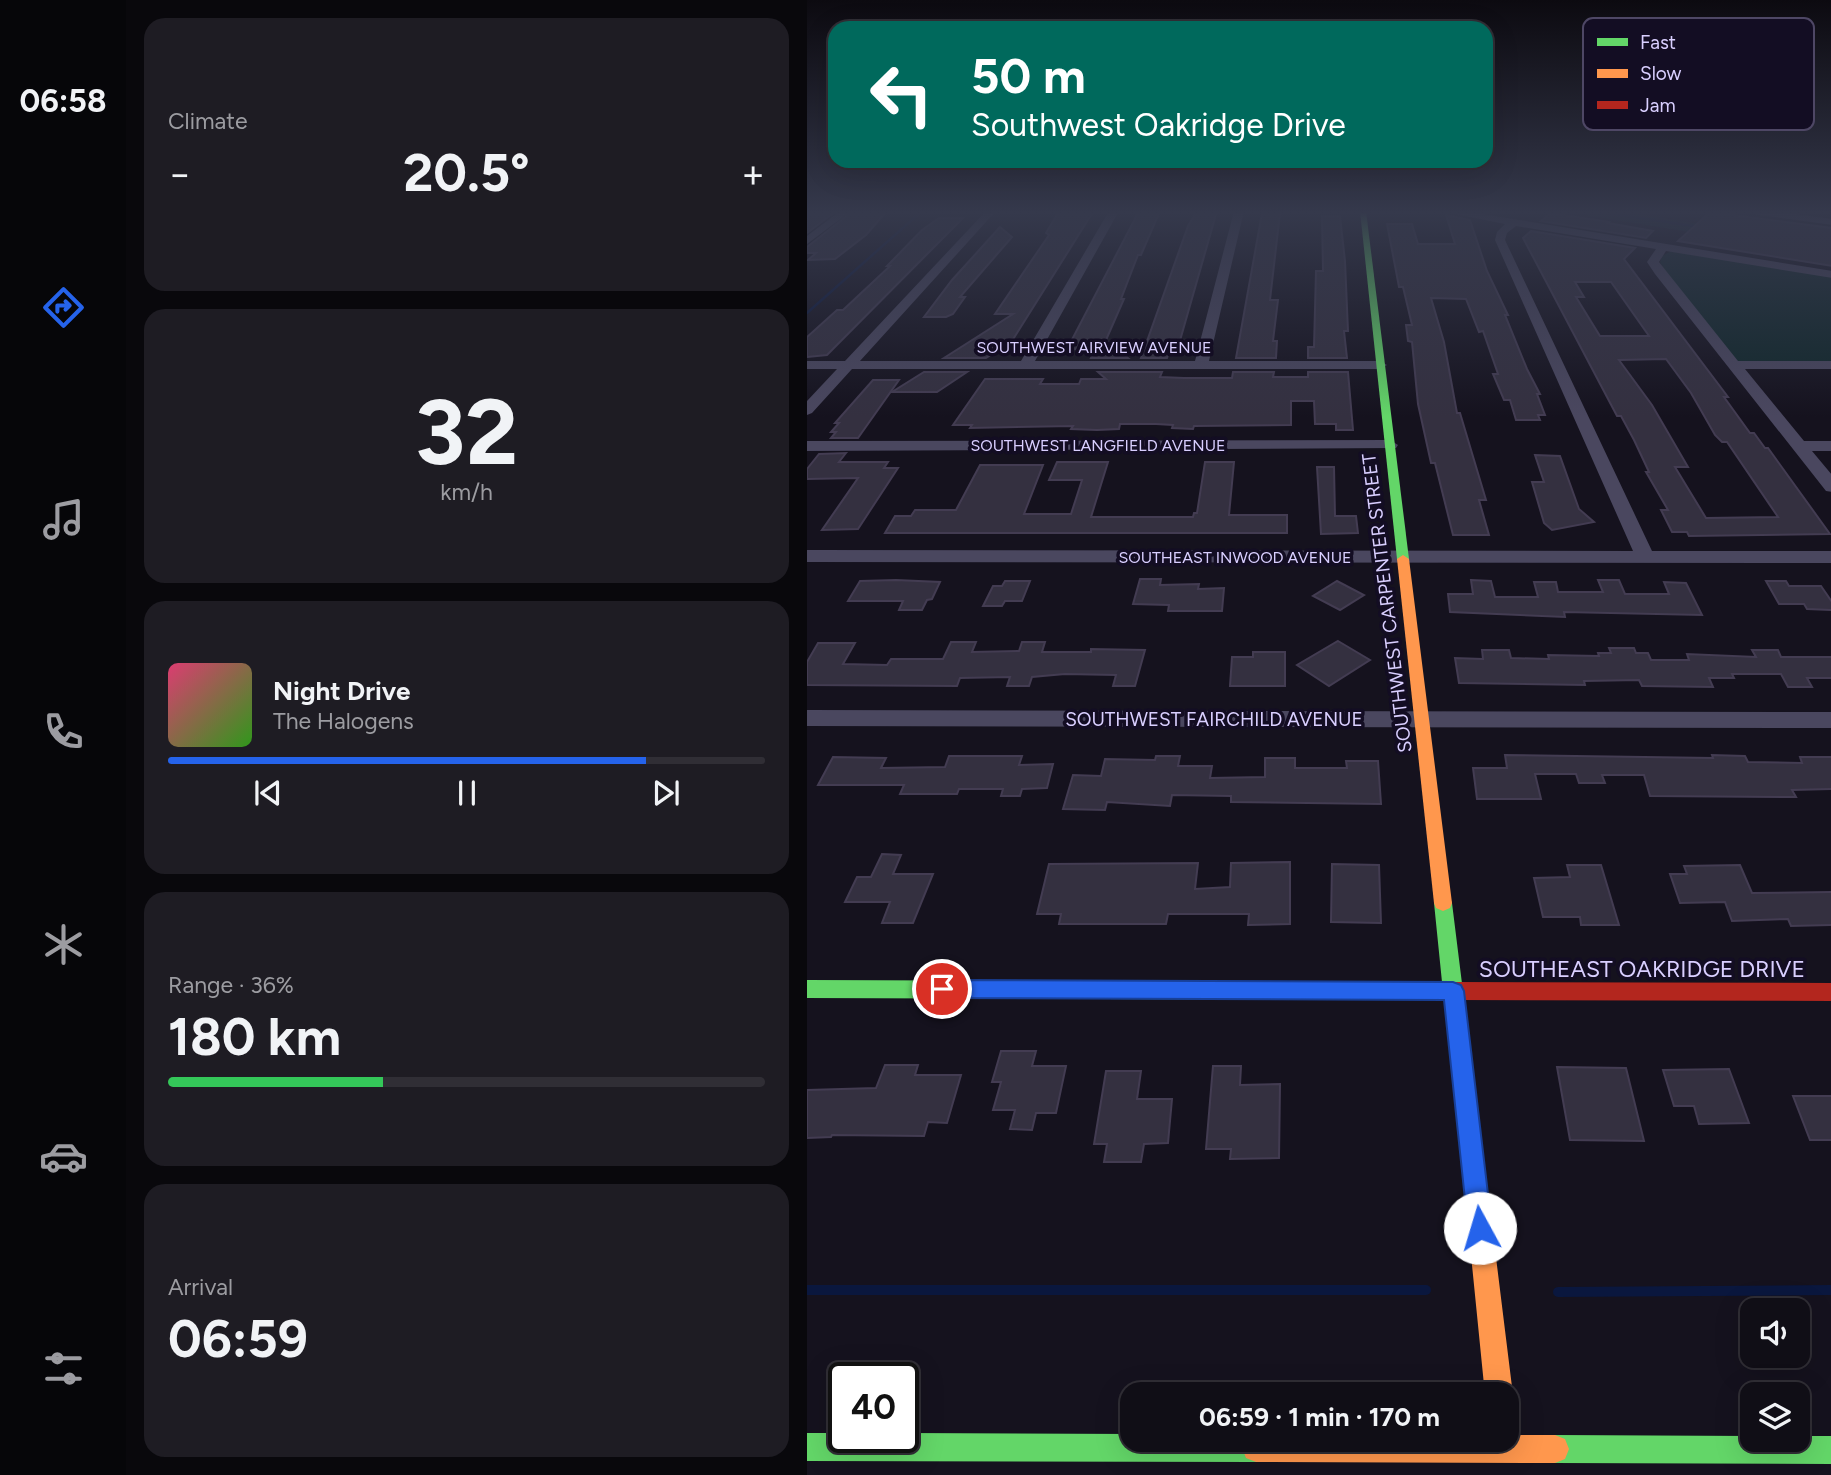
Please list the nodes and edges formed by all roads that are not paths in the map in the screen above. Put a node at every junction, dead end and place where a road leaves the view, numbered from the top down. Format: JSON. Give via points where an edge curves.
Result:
{"nodes":[{"id":1,"x":927,"y":280,"type":"edge"},
{"id":2,"x":1075,"y":280,"type":"edge"},
{"id":3,"x":1222,"y":280,"type":"edge"},
{"id":4,"x":1371,"y":280,"type":"edge"},
{"id":5,"x":1518,"y":280,"type":"edge"},
{"id":6,"x":1665,"y":280,"type":"edge"},
{"id":7,"x":807,"y":365,"type":"edge"},
{"id":8,"x":848,"y":365,"type":"junction"},
{"id":9,"x":1026,"y":365,"type":"junction"},
{"id":10,"x":1201,"y":365,"type":"junction"},
{"id":11,"x":1380,"y":365,"type":"junction"},
{"id":12,"x":1733,"y":365,"type":"junction"},
{"id":13,"x":1831,"y":365,"type":"edge"},
{"id":14,"x":807,"y":410,"type":"edge"},
{"id":15,"x":1390,"y":445,"type":"junction"},
{"id":16,"x":807,"y":446,"type":"edge"},
{"id":17,"x":1798,"y":446,"type":"junction"},
{"id":18,"x":1831,"y":446,"type":"edge"},
{"id":19,"x":1831,"y":487,"type":"edge"},
{"id":20,"x":807,"y":556,"type":"edge"},
{"id":21,"x":1403,"y":557,"type":"junction"},
{"id":22,"x":1645,"y":557,"type":"junction"},
{"id":23,"x":1831,"y":557,"type":"edge"},
{"id":24,"x":807,"y":718,"type":"edge"},
{"id":25,"x":1421,"y":720,"type":"junction"},
{"id":26,"x":1831,"y":720,"type":"edge"},
{"id":27,"x":807,"y":989,"type":"edge"},
{"id":28,"x":1453,"y":991,"type":"junction"},
{"id":29,"x":1831,"y":992,"type":"edge"},
{"id":30,"x":1498,"y":1382,"type":"edge"},
{"id":31,"x":1519,"y":1445,"type":"edge"},
{"id":32,"x":1120,"y":1446,"type":"edge"},
{"id":33,"x":807,"y":1447,"type":"edge"},
{"id":34,"x":1831,"y":1450,"type":"edge"}],
"edges":[{"from":1,"to":8,"type":"street"},
{"from":2,"to":9,"type":"street"},
{"from":3,"to":10,"type":"street"},
{"from":4,"to":11,"type":"street","name":"SOUTHWEST CARPENTER STREET"},
{"from":5,"to":22,"type":"street"},
{"from":6,"to":12,"type":"street"},
{"from":7,"to":8,"type":"street","name":"SOUTHWEST AIRVIEW AVENUE"},
{"from":8,"to":9,"type":"street","name":"SOUTHWEST AIRVIEW AVENUE"},
{"from":8,"to":14,"type":"street"},
{"from":9,"to":10,"type":"street","name":"SOUTHWEST AIRVIEW AVENUE"},
{"from":10,"to":11,"type":"street","name":"SOUTHWEST AIRVIEW AVENUE"},
{"from":11,"to":15,"type":"street","name":"SOUTHWEST CARPENTER STREET"},
{"from":12,"to":13,"type":"street"},
{"from":12,"to":17,"type":"street"},
{"from":15,"to":16,"type":"street","name":"SOUTHWEST LANGFIELD AVENUE"},
{"from":15,"to":21,"type":"street","name":"SOUTHWEST CARPENTER STREET"},
{"from":17,"to":18,"type":"street"},
{"from":17,"to":19,"type":"street"},
{"from":20,"to":21,"type":"street","name":"SOUTHEAST INWOOD AVENUE"},
{"from":21,"to":22,"type":"street","name":"SOUTHEAST INWOOD AVENUE"},
{"from":21,"to":25,"type":"street","name":"SOUTHWEST CARPENTER STREET"},
{"from":22,"to":23,"type":"street","name":"SOUTHEAST INWOOD AVENUE"},
{"from":24,"to":25,"type":"street","name":"SOUTHWEST FAIRCHILD AVENUE"},
{"from":25,"to":26,"type":"street","name":"SOUTHWEST FAIRCHILD AVENUE"},
{"from":25,"to":28,"type":"street","name":"SOUTHWEST CARPENTER STREET"},
{"from":27,"to":28,"type":"street","name":"SOUTHEAST OAKRIDGE DRIVE"},
{"from":28,"to":29,"type":"street","name":"SOUTHEAST OAKRIDGE DRIVE"},
{"from":28,"to":30,"type":"street","name":"SOUTHWEST CARPENTER STREET"},
{"from":31,"to":34,"type":"street"},
{"from":32,"to":33,"type":"street"}]}
